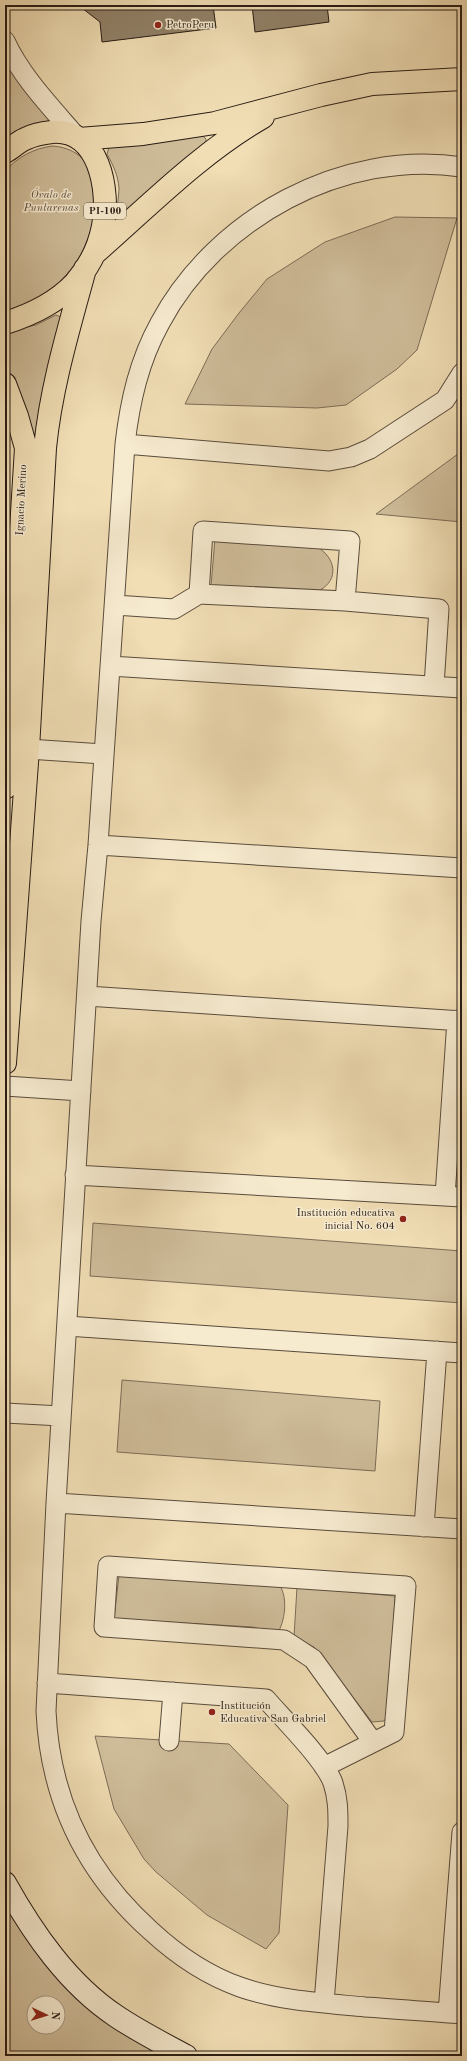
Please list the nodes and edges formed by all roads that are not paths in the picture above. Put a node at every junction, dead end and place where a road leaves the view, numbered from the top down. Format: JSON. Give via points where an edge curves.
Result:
{"nodes":[{"id":1,"x":5,"y":41,"type":"edge"},
{"id":2,"x":462,"y":79,"type":"edge"},
{"id":3,"x":283,"y":105,"type":"junction"},
{"id":4,"x":77,"y":137,"type":"junction"},
{"id":5,"x":5,"y":152,"type":"edge"},
{"id":6,"x":462,"y":167,"type":"edge"},
{"id":7,"x":89,"y":263,"type":"junction"},
{"id":8,"x":5,"y":323,"type":"edge"},
{"id":9,"x":462,"y":373,"type":"edge"},
{"id":10,"x":5,"y":384,"type":"edge"},
{"id":11,"x":125,"y":444,"type":"junction"},
{"id":12,"x":199,"y":594,"type":"junction"},
{"id":13,"x":345,"y":601,"type":"junction"},
{"id":14,"x":115,"y":605,"type":"junction"},
{"id":15,"x":110,"y":666,"type":"junction"},
{"id":16,"x":434,"y":686,"type":"junction"},
{"id":17,"x":462,"y":688,"type":"edge"},
{"id":18,"x":28,"y":749,"type":"junction"},
{"id":19,"x":103,"y":754,"type":"junction"},
{"id":20,"x":5,"y":788,"type":"edge"},
{"id":21,"x":98,"y":845,"type":"junction"},
{"id":22,"x":462,"y":868,"type":"edge"},
{"id":23,"x":9,"y":948,"type":"edge"},
{"id":24,"x":87,"y":996,"type":"junction"},
{"id":25,"x":459,"y":1021,"type":"edge"},
{"id":26,"x":5,"y":1063,"type":"edge"},
{"id":27,"x":5,"y":1086,"type":"edge"},
{"id":28,"x":81,"y":1091,"type":"junction"},
{"id":29,"x":75,"y":1174,"type":"junction"},
{"id":30,"x":454,"y":1196,"type":"edge"},
{"id":31,"x":67,"y":1326,"type":"junction"},
{"id":32,"x":437,"y":1351,"type":"junction"},
{"id":33,"x":462,"y":1352,"type":"edge"},
{"id":34,"x":5,"y":1412,"type":"edge"},
{"id":35,"x":61,"y":1416,"type":"junction"},
{"id":36,"x":56,"y":1503,"type":"junction"},
{"id":37,"x":424,"y":1527,"type":"junction"},
{"id":38,"x":462,"y":1529,"type":"edge"},
{"id":39,"x":47,"y":1683,"type":"junction"},
{"id":40,"x":173,"y":1692,"type":"junction"},
{"id":41,"x":168,"y":1741,"type":"dead end"},
{"id":42,"x":373,"y":1742,"type":"junction"},
{"id":43,"x":324,"y":1767,"type":"junction"},
{"id":44,"x":462,"y":1832,"type":"edge"},
{"id":45,"x":5,"y":1883,"type":"edge"},
{"id":46,"x":324,"y":2003,"type":"junction"},
{"id":47,"x":455,"y":2014,"type":"edge"},
{"id":48,"x":186,"y":2056,"type":"edge"}],
"edges":[{"from":1,"to":4,"type":"street","via":[[42,97]]},
{"from":2,"to":3,"type":"main road","number":"PI-100","via":[[372,84]]},
{"from":3,"to":4,"type":"main road","number":"PI-100","via":[[182,129]]},
{"from":3,"to":7,"type":"main road","number":"PI-100","via":[[215,148],[172,183]]},
{"from":4,"to":5,"type":"main road","number":"PI-100","via":[[57,132],[43,133],[26,138]]},
{"from":4,"to":7,"type":"main road","number":"PI-100","via":[[88,146],[96,160],[105,200],[103,226]]},
{"from":6,"to":11,"type":"street","via":[[413,164],[346,176],[289,197],[232,235],[204,260],[160,322],[144,356],[134,388]]},
{"from":7,"to":8,"type":"main road","number":"PI-100","via":[[74,284],[57,299],[39,310]]},
{"from":7,"to":18,"type":"main road","number":"PI-100","via":[[60,364],[48,422]]},
{"from":9,"to":11,"type":"street","via":[[445,400],[370,449],[351,458],[329,461]]},
{"from":10,"to":20,"type":"main road","name":"Ignacio Merino","via":[[26,448]]},
{"from":11,"to":14,"type":"street"},
{"from":12,"to":13,"type":"street"},
{"from":12,"to":13,"type":"street","via":[[204,531],[350,541]]},
{"from":12,"to":14,"type":"street","via":[[174,609]]},
{"from":13,"to":16,"type":"street","via":[[439,609]]},
{"from":14,"to":15,"type":"street"},
{"from":15,"to":16,"type":"street"},
{"from":15,"to":19,"type":"street"},
{"from":16,"to":17,"type":"street"},
{"from":18,"to":19,"type":"street"},
{"from":18,"to":23,"type":"main road","number":"PI-100"},
{"from":19,"to":21,"type":"street"},
{"from":21,"to":22,"type":"street"},
{"from":21,"to":24,"type":"street"},
{"from":23,"to":26,"type":"main road","number":"PI-100"},
{"from":24,"to":25,"type":"street"},
{"from":24,"to":28,"type":"street"},
{"from":25,"to":30,"type":"street"},
{"from":27,"to":28,"type":"street"},
{"from":28,"to":29,"type":"street"},
{"from":29,"to":30,"type":"street"},
{"from":29,"to":31,"type":"street"},
{"from":31,"to":32,"type":"street"},
{"from":31,"to":35,"type":"street"},
{"from":32,"to":33,"type":"street"},
{"from":32,"to":37,"type":"street"},
{"from":34,"to":35,"type":"street"},
{"from":35,"to":36,"type":"street"},
{"from":36,"to":37,"type":"street"},
{"from":36,"to":39,"type":"street"},
{"from":37,"to":38,"type":"street"},
{"from":39,"to":40,"type":"street"},
{"from":39,"to":46,"type":"street","via":[[47,1741],[60,1797],[86,1855],[122,1905],[168,1948],[218,1979],[270,1995]]},
{"from":40,"to":41,"type":"street"},
{"from":40,"to":43,"type":"street","via":[[266,1699]]},
{"from":42,"to":42,"type":"street","via":[[394,1732],[406,1586],[108,1566],[104,1627],[284,1640],[313,1659]]},
{"from":42,"to":43,"type":"street"},
{"from":43,"to":46,"type":"street","via":[[338,1800]]},
{"from":44,"to":47,"type":"street"},
{"from":45,"to":48,"type":"main road","via":[[35,1932],[72,1978],[115,2016]]},
{"from":46,"to":47,"type":"street"}]}
